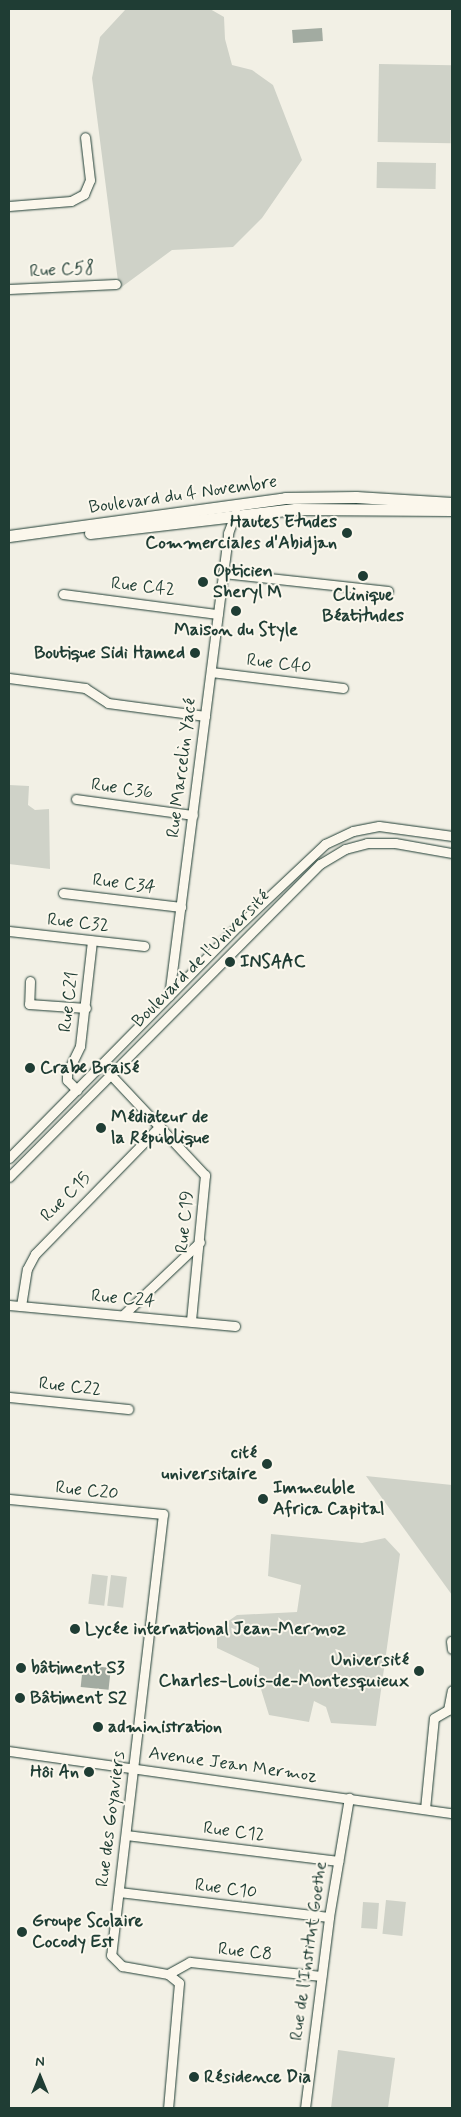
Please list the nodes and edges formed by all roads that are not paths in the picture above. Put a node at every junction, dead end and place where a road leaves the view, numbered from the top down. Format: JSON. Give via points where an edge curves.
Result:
{"nodes":[{"id":1,"x":85,"y":137,"type":"dead end"},
{"id":2,"x":9,"y":206,"type":"edge"},
{"id":3,"x":116,"y":284,"type":"dead end"},
{"id":4,"x":9,"y":289,"type":"edge"},
{"id":5,"x":452,"y":502,"type":"edge"},
{"id":6,"x":236,"y":509,"type":"junction"},
{"id":7,"x":222,"y":510,"type":"junction"},
{"id":8,"x":452,"y":510,"type":"edge"},
{"id":9,"x":228,"y":533,"type":"junction"},
{"id":10,"x":9,"y":536,"type":"edge"},
{"id":11,"x":9,"y":544,"type":"edge"},
{"id":12,"x":223,"y":573,"type":"junction"},
{"id":13,"x":388,"y":591,"type":"dead end"},
{"id":14,"x":63,"y":594,"type":"dead end"},
{"id":15,"x":218,"y":614,"type":"junction"},
{"id":16,"x":211,"y":672,"type":"junction"},
{"id":17,"x":9,"y":678,"type":"edge"},
{"id":18,"x":343,"y":688,"type":"dead end"},
{"id":19,"x":205,"y":716,"type":"junction"},
{"id":20,"x":76,"y":799,"type":"dead end"},
{"id":21,"x":193,"y":815,"type":"junction"},
{"id":22,"x":452,"y":836,"type":"edge"},
{"id":23,"x":452,"y":853,"type":"edge"},
{"id":24,"x":63,"y":893,"type":"dead end"},
{"id":25,"x":181,"y":907,"type":"junction"},
{"id":26,"x":9,"y":931,"type":"edge"},
{"id":27,"x":92,"y":941,"type":"junction"},
{"id":28,"x":144,"y":946,"type":"dead end"},
{"id":29,"x":30,"y":981,"type":"dead end"},
{"id":30,"x":169,"y":996,"type":"junction"},
{"id":31,"x":178,"y":1004,"type":"junction"},
{"id":32,"x":86,"y":1008,"type":"junction"},
{"id":33,"x":110,"y":1074,"type":"junction"},
{"id":34,"x":77,"y":1090,"type":"junction"},
{"id":35,"x":160,"y":1126,"type":"junction"},
{"id":36,"x":9,"y":1158,"type":"edge"},
{"id":37,"x":9,"y":1176,"type":"edge"},
{"id":38,"x":200,"y":1242,"type":"junction"},
{"id":39,"x":9,"y":1305,"type":"edge"},
{"id":40,"x":21,"y":1306,"type":"junction"},
{"id":41,"x":124,"y":1315,"type":"junction"},
{"id":42,"x":191,"y":1321,"type":"junction"},
{"id":43,"x":235,"y":1326,"type":"dead end"},
{"id":44,"x":9,"y":1397,"type":"edge"},
{"id":45,"x":128,"y":1409,"type":"dead end"},
{"id":46,"x":9,"y":1499,"type":"edge"},
{"id":47,"x":163,"y":1514,"type":"joint"},
{"id":48,"x":452,"y":1690,"type":"edge"},
{"id":49,"x":9,"y":1751,"type":"edge"},
{"id":50,"x":134,"y":1767,"type":"junction"},
{"id":51,"x":349,"y":1798,"type":"junction"},
{"id":52,"x":425,"y":1809,"type":"junction"},
{"id":53,"x":452,"y":1814,"type":"edge"},
{"id":54,"x":126,"y":1835,"type":"junction"},
{"id":55,"x":338,"y":1861,"type":"junction"},
{"id":56,"x":119,"y":1892,"type":"junction"},
{"id":57,"x":329,"y":1917,"type":"junction"},
{"id":58,"x":168,"y":1974,"type":"junction"},
{"id":59,"x":321,"y":1976,"type":"junction"},
{"id":60,"x":168,"y":2108,"type":"edge"},
{"id":61,"x":305,"y":2108,"type":"edge"}],
"edges":[{"from":1,"to":2,"type":"street","via":[[90,180],[84,194],[71,201]]},
{"from":3,"to":4,"type":"street","name":"Rue C58"},
{"from":5,"to":6,"type":"main road","name":"Boulevard du 4 Novembre","via":[[347,497]]},
{"from":6,"to":7,"type":"main road","name":"Boulevard du 4 Novembre"},
{"from":6,"to":8,"type":"main road","name":"Boulevard du 4 Novembre"},
{"from":6,"to":9,"type":"street","name":"Rue Marcelin Yacé"},
{"from":7,"to":9,"type":"street","name":"Rue Marcelin Yacé"},
{"from":7,"to":10,"type":"main road","name":"Boulevard du 4 Novembre"},
{"from":7,"to":11,"type":"main road","name":"Boulevard du 4 Novembre"},
{"from":9,"to":12,"type":"street","name":"Rue Marcelin Yacé"},
{"from":12,"to":13,"type":"street"},
{"from":12,"to":15,"type":"street","name":"Rue Marcelin Yacé"},
{"from":14,"to":15,"type":"street","name":"Rue C42"},
{"from":15,"to":16,"type":"street","name":"Rue Marcelin Yacé"},
{"from":16,"to":18,"type":"street","name":"Rue C40"},
{"from":16,"to":19,"type":"street","name":"Rue Marcelin Yacé"},
{"from":17,"to":19,"type":"street","via":[[84,688],[108,703]]},
{"from":19,"to":21,"type":"street","name":"Rue Marcelin Yacé"},
{"from":20,"to":21,"type":"street","name":"Rue C36"},
{"from":21,"to":25,"type":"street","name":"Rue Marcelin Yacé"},
{"from":22,"to":30,"type":"street","name":"Boulevard de l'Université","via":[[379,826],[352,830],[325,844],[299,865]]},
{"from":23,"to":31,"type":"street","name":"Boulevard de l'Université","via":[[378,842],[356,845],[332,856],[307,875]]},
{"from":24,"to":25,"type":"street","name":"Rue C34"},
{"from":25,"to":30,"type":"street","name":"Rue Marcelin Yacé"},
{"from":26,"to":27,"type":"street","name":"Rue C32"},
{"from":27,"to":28,"type":"street","name":"Rue C32"},
{"from":27,"to":32,"type":"street","name":"Rue C21"},
{"from":29,"to":32,"type":"street","via":[[29,1004]]},
{"from":30,"to":31,"type":"street"},
{"from":30,"to":34,"type":"street","name":"Boulevard de l'Université"},
{"from":31,"to":33,"type":"street","name":"Boulevard de l'Université"},
{"from":32,"to":34,"type":"street","name":"Rue C21","via":[[80,1046],[67,1073],[67,1080]]},
{"from":33,"to":35,"type":"street","name":"Rue C19"},
{"from":33,"to":37,"type":"street","name":"Boulevard de l'Université"},
{"from":34,"to":36,"type":"street","name":"Boulevard de l'Université"},
{"from":35,"to":38,"type":"street","name":"Rue C19","via":[[205,1175]]},
{"from":35,"to":40,"type":"street","name":"Rue C15","via":[[35,1254],[27,1269]]},
{"from":38,"to":41,"type":"street"},
{"from":38,"to":42,"type":"street","name":"Rue C19"},
{"from":39,"to":40,"type":"street","name":"Rue C24"},
{"from":40,"to":41,"type":"street","name":"Rue C24"},
{"from":41,"to":42,"type":"street","name":"Rue C24"},
{"from":42,"to":43,"type":"street","name":"Rue C24"},
{"from":44,"to":45,"type":"street","name":"Rue C22"},
{"from":46,"to":47,"type":"street","name":"Rue C20"},
{"from":47,"to":50,"type":"street","name":"Rue des Goyaviers"},
{"from":48,"to":52,"type":"street","via":[[448,1710],[434,1718]]},
{"from":49,"to":50,"type":"street","name":"Avenue Jean Mermoz"},
{"from":50,"to":51,"type":"street","name":"Avenue Jean Mermoz"},
{"from":50,"to":54,"type":"street","name":"Rue des Goyaviers"},
{"from":51,"to":52,"type":"street","name":"Avenue Jean Mermoz"},
{"from":51,"to":55,"type":"street","name":"Rue de l'Institut Goethe"},
{"from":52,"to":53,"type":"street","name":"Avenue Jean Mermoz"},
{"from":54,"to":55,"type":"street","name":"Rue C12"},
{"from":54,"to":56,"type":"street","name":"Rue des Goyaviers"},
{"from":55,"to":57,"type":"street","name":"Rue de l'Institut Goethe"},
{"from":56,"to":57,"type":"street","name":"Rue C10"},
{"from":56,"to":58,"type":"street","name":"Rue des Goyaviers","via":[[111,1955],[114,1961],[122,1966]]},
{"from":57,"to":59,"type":"street","name":"Rue de l'Institut Goethe"},
{"from":58,"to":59,"type":"street","name":"Rue C8","via":[[190,1962]]},
{"from":58,"to":60,"type":"street","via":[[181,1987]]},
{"from":59,"to":61,"type":"street","name":"Rue de l'Institut Goethe"}]}
